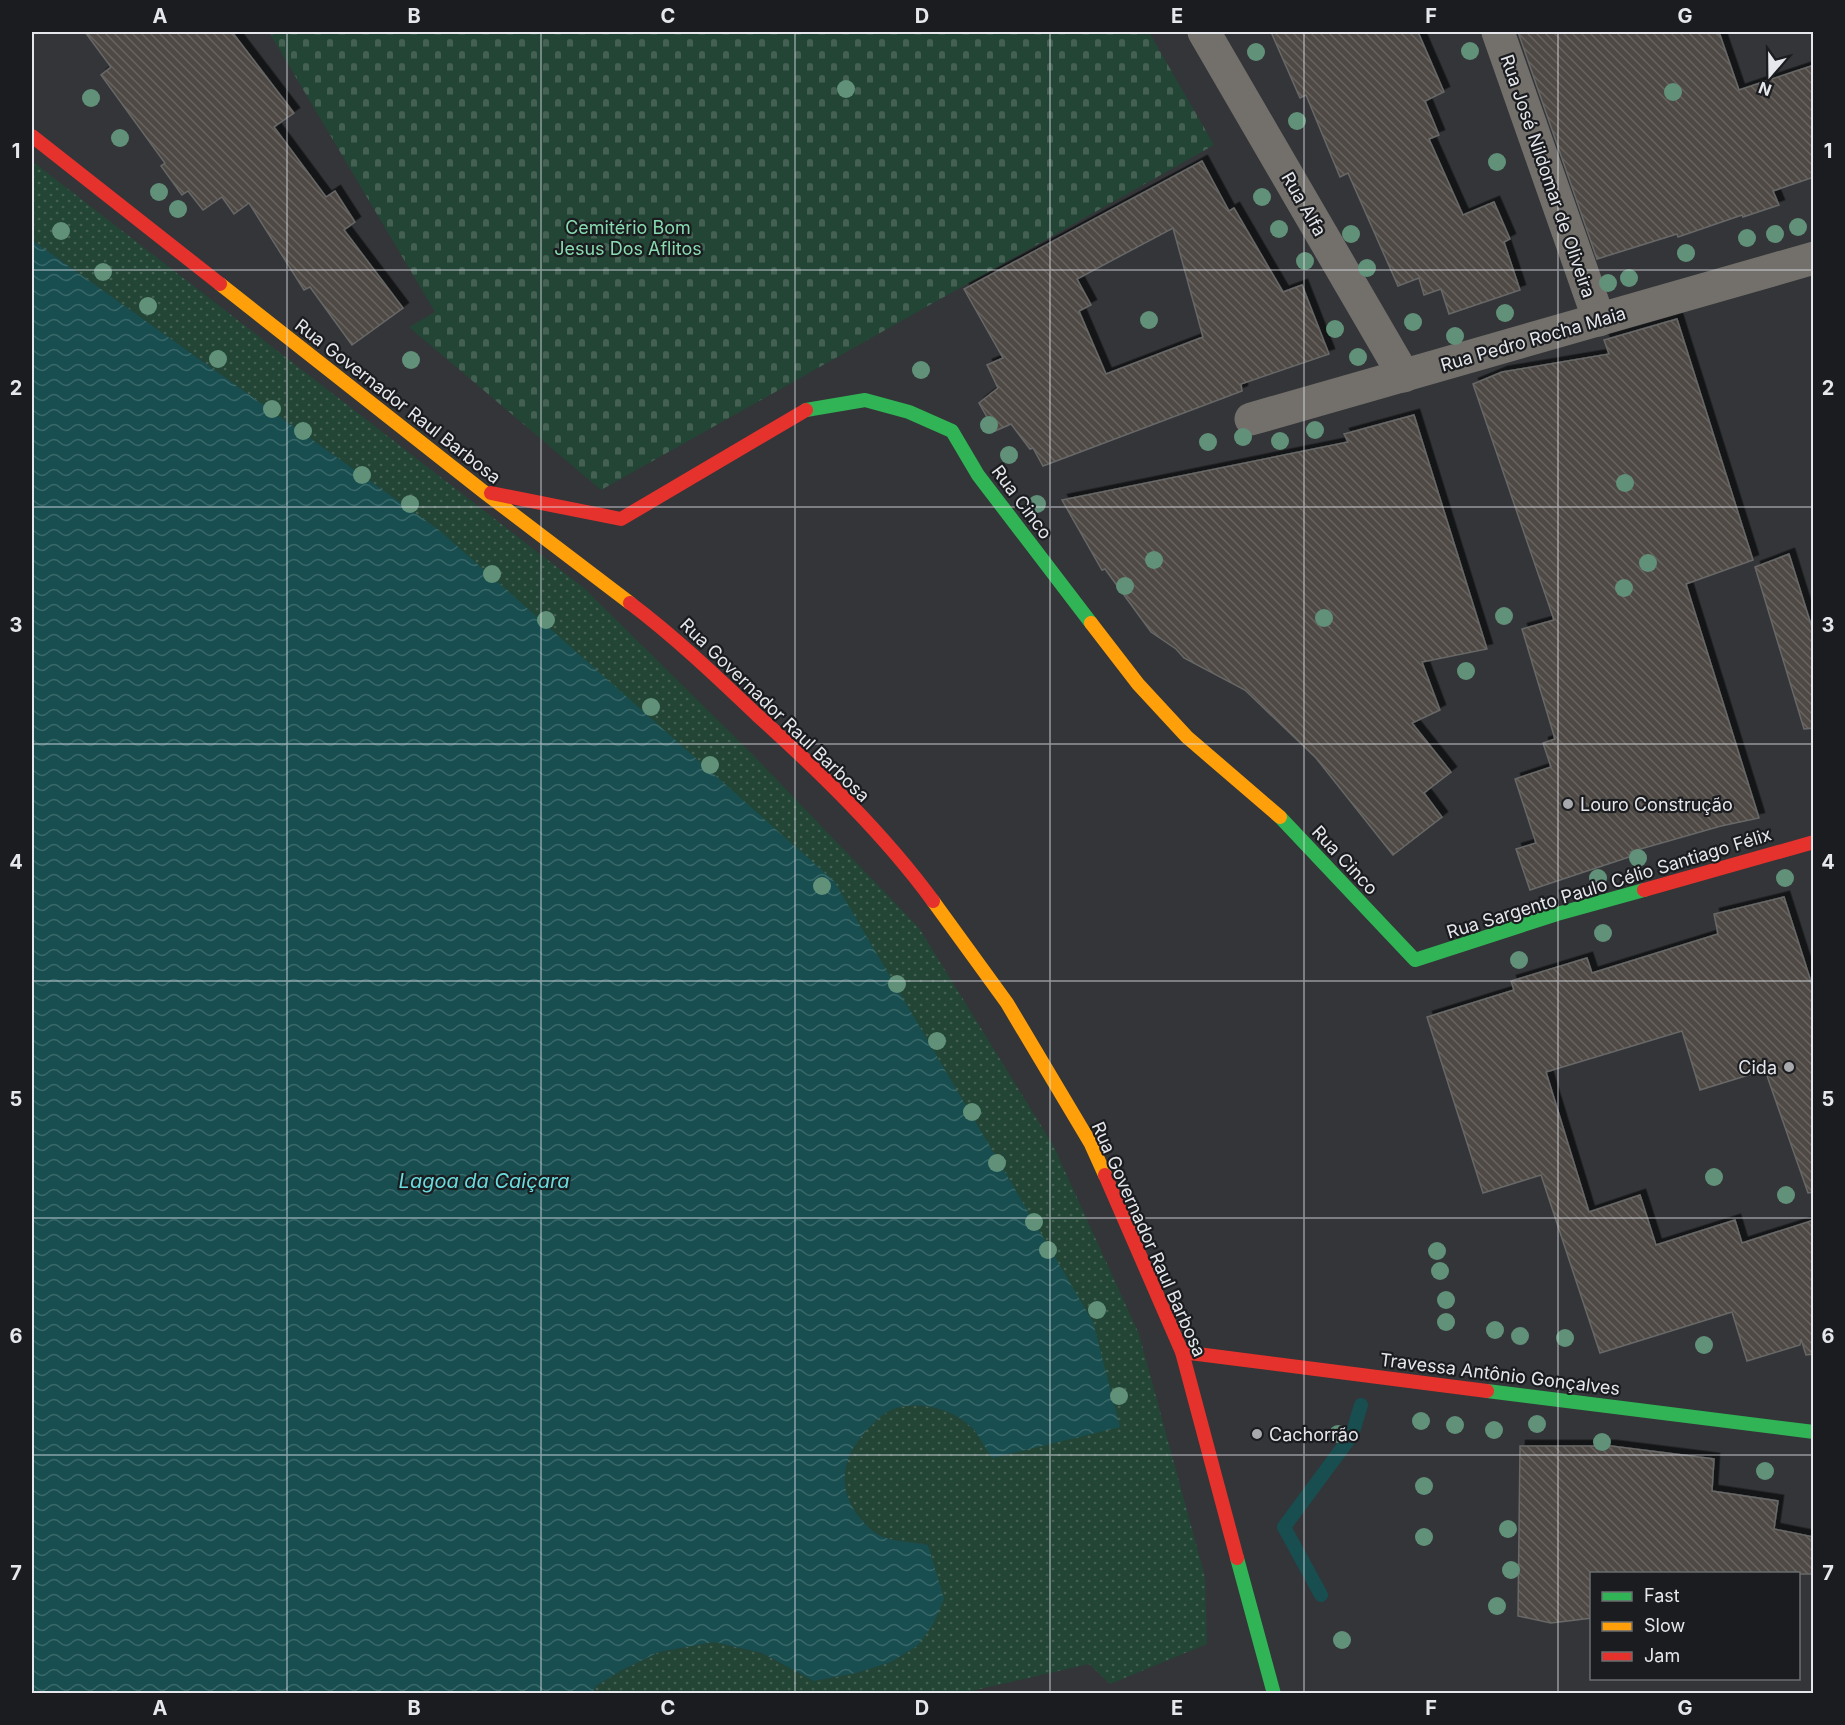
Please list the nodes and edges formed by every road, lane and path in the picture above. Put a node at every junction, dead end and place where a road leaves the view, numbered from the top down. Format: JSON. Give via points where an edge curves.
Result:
{"nodes":[{"id":1,"x":1204,"y":32,"type":"edge"},
{"id":2,"x":1498,"y":32,"type":"edge"},
{"id":3,"x":32,"y":136,"type":"edge"},
{"id":4,"x":1814,"y":258,"type":"edge"},
{"id":5,"x":1599,"y":320,"type":"junction"},
{"id":6,"x":1404,"y":376,"type":"junction"},
{"id":7,"x":1251,"y":419,"type":"dead end"},
{"id":8,"x":483,"y":492,"type":"junction"},
{"id":9,"x":1814,"y":842,"type":"edge"},
{"id":10,"x":1415,"y":960,"type":"joint"},
{"id":11,"x":1182,"y":1352,"type":"junction"},
{"id":12,"x":1809,"y":1430,"type":"edge"},
{"id":13,"x":1267,"y":1692,"type":"edge"}],
"edges":[{"from":1,"to":6,"type":"street","name":"Rua Alfa"},
{"from":2,"to":5,"type":"street","name":"Rua José Nildomar de Oliveira"},
{"from":3,"to":8,"type":"street","name":"Rua Governador Raul Barbosa"},
{"from":4,"to":5,"type":"street","name":"Rua Pedro Rocha Maia"},
{"from":5,"to":6,"type":"street","name":"Rua Pedro Rocha Maia"},
{"from":6,"to":7,"type":"street","name":"Rua Pedro Rocha Maia"},
{"from":8,"to":10,"type":"street","name":"Rua Cinco","via":[[621,519],[805,410],[865,400],[909,412],[952,431],[978,475],[1138,684],[1187,737],[1277,814]]},
{"from":8,"to":11,"type":"street","name":"Rua Governador Raul Barbosa","via":[[669,633],[814,767],[913,873],[1007,1003],[1091,1144]]},
{"from":9,"to":10,"type":"street","name":"Rua Sargento Paulo Célio Santiago Félix","via":[[1557,914]]},
{"from":11,"to":12,"type":"street","name":"Travessa Antônio Gonçalves"},
{"from":11,"to":13,"type":"street","name":"Rua Governador Raul Barbosa"}]}
